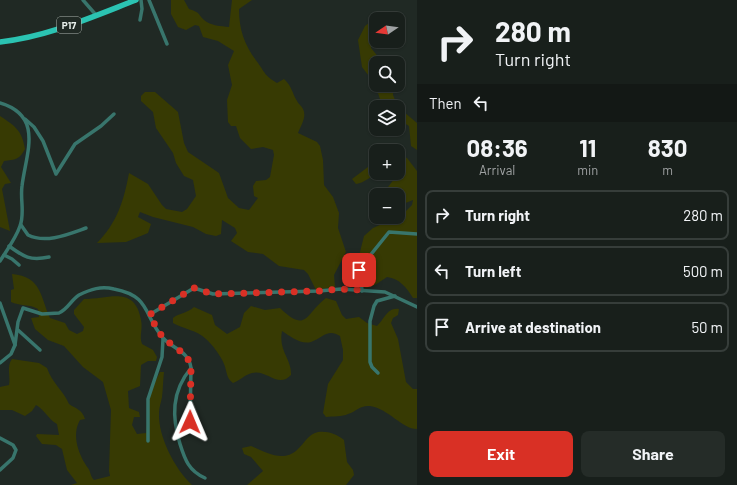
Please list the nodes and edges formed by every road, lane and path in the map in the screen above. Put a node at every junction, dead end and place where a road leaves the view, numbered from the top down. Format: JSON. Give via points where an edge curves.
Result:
{"nodes":[{"id":1,"x":83,"y":0,"type":"edge"},
{"id":2,"x":136,"y":0,"type":"edge"},
{"id":3,"x":141,"y":0,"type":"edge"},
{"id":4,"x":149,"y":0,"type":"edge"},
{"id":5,"x":96,"y":15,"type":"junction"},
{"id":6,"x":140,"y":20,"type":"dead end"},
{"id":7,"x":0,"y":42,"type":"edge"},
{"id":8,"x":167,"y":44,"type":"dead end"},
{"id":9,"x":0,"y":103,"type":"edge"},
{"id":10,"x":114,"y":114,"type":"dead end"},
{"id":11,"x":23,"y":117,"type":"junction"},
{"id":12,"x":21,"y":225,"type":"junction"},
{"id":13,"x":86,"y":228,"type":"dead end"},
{"id":14,"x":417,"y":234,"type":"edge"},
{"id":15,"x":9,"y":246,"type":"junction"},
{"id":16,"x":4,"y":255,"type":"junction"},
{"id":17,"x":49,"y":257,"type":"dead end"},
{"id":18,"x":0,"y":261,"type":"edge"},
{"id":19,"x":19,"y":265,"type":"dead end"},
{"id":20,"x":362,"y":290,"type":"junction"},
{"id":21,"x":395,"y":296,"type":"junction"},
{"id":22,"x":0,"y":303,"type":"edge"},
{"id":23,"x":417,"y":307,"type":"edge"},
{"id":24,"x":149,"y":315,"type":"junction"},
{"id":25,"x":18,"y":330,"type":"junction"},
{"id":26,"x":163,"y":338,"type":"junction"},
{"id":27,"x":15,"y":345,"type":"junction"},
{"id":28,"x":40,"y":350,"type":"dead end"},
{"id":29,"x":0,"y":364,"type":"edge"},
{"id":30,"x":191,"y":368,"type":"junction"},
{"id":31,"x":378,"y":373,"type":"dead end"},
{"id":32,"x":190,"y":422,"type":"dead end"},
{"id":33,"x":0,"y":438,"type":"edge"},
{"id":34,"x":148,"y":441,"type":"dead end"},
{"id":35,"x":0,"y":470,"type":"edge"},
{"id":36,"x":205,"y":478,"type":"dead end"}],
"edges":[{"from":1,"to":5,"type":"street"},
{"from":2,"to":5,"type":"main road","number":"P17"},
{"from":3,"to":6,"type":"street"},
{"from":4,"to":8,"type":"street"},
{"from":5,"to":7,"type":"main road","number":"P17","via":[[36,35]]},
{"from":9,"to":11,"type":"street","via":[[11,107]]},
{"from":10,"to":11,"type":"street","via":[[75,144],[56,174],[40,134]]},
{"from":11,"to":12,"type":"street","via":[[29,130],[30,142],[22,187]]},
{"from":12,"to":13,"type":"street","via":[[28,235],[41,238],[65,235]]},
{"from":12,"to":15,"type":"street"},
{"from":14,"to":20,"type":"street","via":[[389,232],[360,268]]},
{"from":15,"to":16,"type":"street"},
{"from":15,"to":17,"type":"street","via":[[33,259]]},
{"from":16,"to":18,"type":"street"},
{"from":16,"to":19,"type":"street"},
{"from":20,"to":21,"type":"street","via":[[385,292]]},
{"from":20,"to":24,"type":"street","via":[[213,294],[194,288]]},
{"from":21,"to":23,"type":"street"},
{"from":21,"to":31,"type":"street","via":[[377,301],[371,316],[370,362]]},
{"from":22,"to":27,"type":"street"},
{"from":24,"to":25,"type":"street","via":[[133,294],[102,287],[78,296],[59,313],[42,314],[23,308]]},
{"from":24,"to":26,"type":"street"},
{"from":25,"to":27,"type":"street"},
{"from":25,"to":28,"type":"street"},
{"from":26,"to":30,"type":"street","via":[[187,356]]},
{"from":26,"to":34,"type":"street","via":[[162,357],[148,399]]},
{"from":27,"to":29,"type":"street","via":[[11,354]]},
{"from":30,"to":32,"type":"street"},
{"from":30,"to":36,"type":"street","via":[[179,387],[174,416],[186,462],[193,471]]},
{"from":33,"to":35,"type":"street","via":[[16,450],[13,458]]}]}
